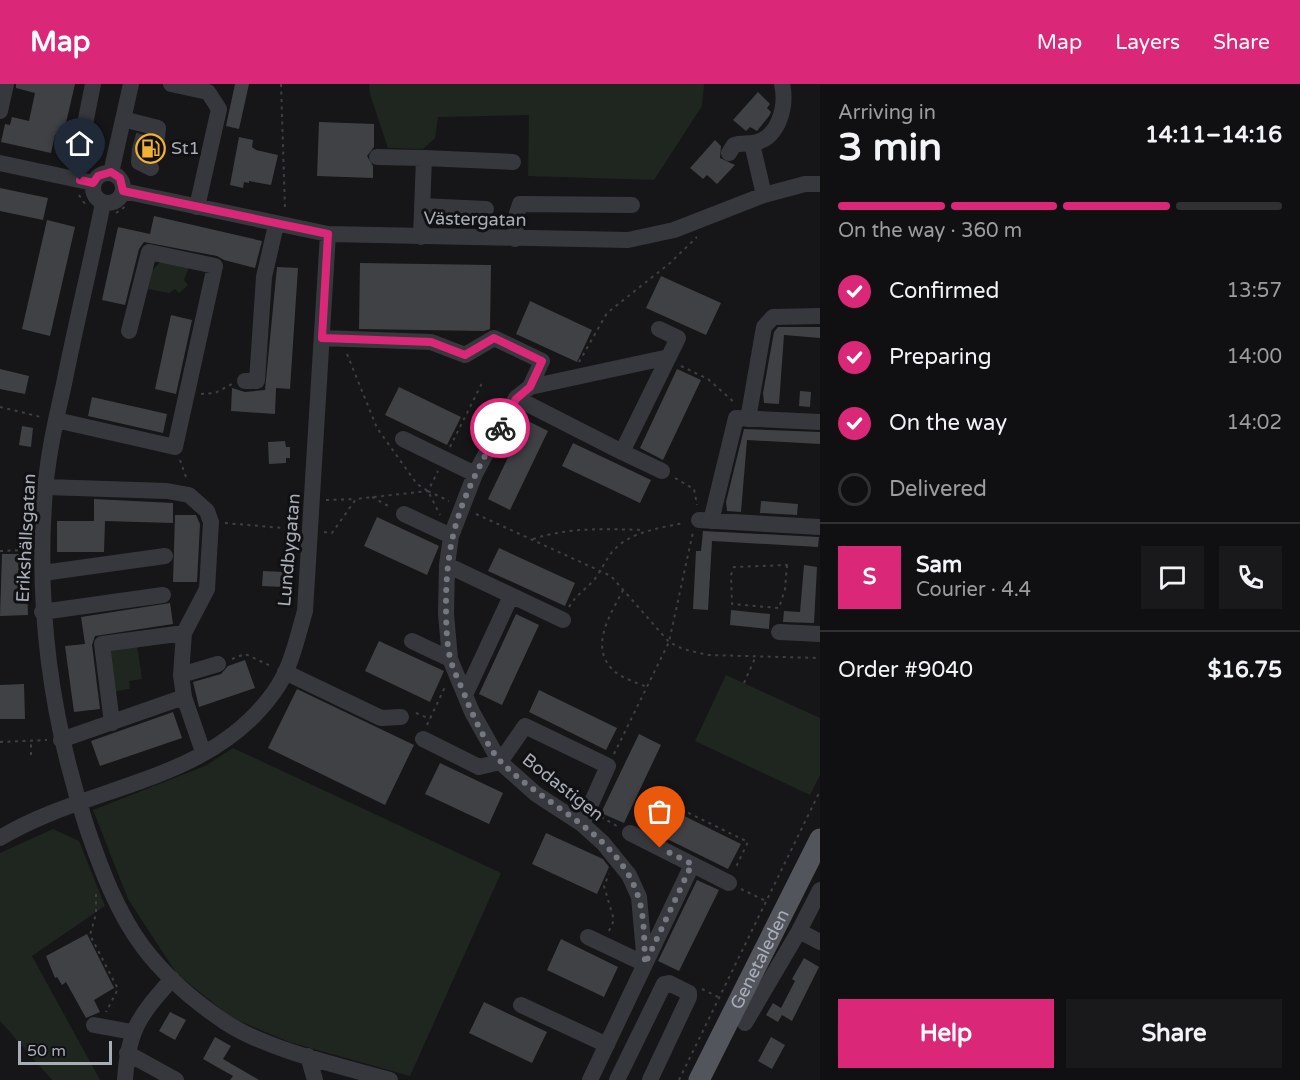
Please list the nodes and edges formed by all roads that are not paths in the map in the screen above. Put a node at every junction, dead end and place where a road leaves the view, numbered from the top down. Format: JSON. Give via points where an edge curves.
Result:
{"nodes":[{"id":1,"x":6,"y":84,"type":"edge"},
{"id":2,"x":93,"y":84,"type":"edge"},
{"id":3,"x":130,"y":84,"type":"edge"},
{"id":4,"x":171,"y":84,"type":"edge"},
{"id":5,"x":782,"y":84,"type":"edge"},
{"id":6,"x":0,"y":111,"type":"edge"},
{"id":7,"x":123,"y":119,"type":"junction"},
{"id":8,"x":82,"y":139,"type":"dead end"},
{"id":9,"x":752,"y":144,"type":"junction"},
{"id":10,"x":148,"y":152,"type":"dead end"},
{"id":11,"x":729,"y":153,"type":"dead end"},
{"id":12,"x":377,"y":157,"type":"dead end"},
{"id":13,"x":424,"y":158,"type":"junction"},
{"id":14,"x":513,"y":162,"type":"dead end"},
{"id":15,"x":0,"y":163,"type":"edge"},
{"id":16,"x":111,"y":172,"type":"junction"},
{"id":17,"x":93,"y":183,"type":"junction"},
{"id":18,"x":820,"y":184,"type":"edge"},
{"id":19,"x":123,"y":191,"type":"junction"},
{"id":20,"x":764,"y":195,"type":"junction"},
{"id":21,"x":103,"y":203,"type":"junction"},
{"id":22,"x":632,"y":205,"type":"dead end"},
{"id":23,"x":422,"y":206,"type":"junction"},
{"id":24,"x":196,"y":207,"type":"junction"},
{"id":25,"x":486,"y":209,"type":"dead end"},
{"id":26,"x":281,"y":218,"type":"junction"},
{"id":27,"x":328,"y":234,"type":"junction"},
{"id":28,"x":421,"y":237,"type":"junction"},
{"id":29,"x":516,"y":239,"type":"junction"},
{"id":30,"x":820,"y":316,"type":"edge"},
{"id":31,"x":659,"y":329,"type":"dead end"},
{"id":32,"x":129,"y":331,"type":"dead end"},
{"id":33,"x":322,"y":338,"type":"junction"},
{"id":34,"x":669,"y":357,"type":"junction"},
{"id":35,"x":246,"y":381,"type":"road end"},
{"id":36,"x":530,"y":387,"type":"junction"},
{"id":37,"x":516,"y":399,"type":"junction"},
{"id":38,"x":742,"y":418,"type":"junction"},
{"id":39,"x":50,"y":419,"type":"junction"},
{"id":40,"x":820,"y":422,"type":"edge"},
{"id":41,"x":403,"y":439,"type":"dead end"},
{"id":42,"x":622,"y":452,"type":"junction"},
{"id":43,"x":662,"y":471,"type":"road end"},
{"id":44,"x":475,"y":474,"type":"junction"},
{"id":45,"x":46,"y":487,"type":"junction"},
{"id":46,"x":404,"y":514,"type":"road end"},
{"id":47,"x":820,"y":527,"type":"edge"},
{"id":48,"x":451,"y":536,"type":"junction"},
{"id":49,"x":165,"y":556,"type":"dead end"},
{"id":50,"x":447,"y":565,"type":"junction"},
{"id":51,"x":43,"y":573,"type":"junction"},
{"id":52,"x":163,"y":595,"type":"dead end"},
{"id":53,"x":511,"y":596,"type":"junction"},
{"id":54,"x":42,"y":612,"type":"junction"},
{"id":55,"x":563,"y":620,"type":"road end"},
{"id":56,"x":779,"y":632,"type":"dead end"},
{"id":57,"x":184,"y":633,"type":"junction"},
{"id":58,"x":820,"y":634,"type":"edge"},
{"id":59,"x":412,"y":641,"type":"dead end"},
{"id":60,"x":452,"y":663,"type":"junction"},
{"id":61,"x":218,"y":664,"type":"road end"},
{"id":62,"x":285,"y":672,"type":"junction"},
{"id":63,"x":181,"y":675,"type":"junction"},
{"id":64,"x":465,"y":696,"type":"junction"},
{"id":65,"x":184,"y":697,"type":"junction"},
{"id":66,"x":401,"y":717,"type":"dead end"},
{"id":67,"x":112,"y":723,"type":"junction"},
{"id":68,"x":423,"y":739,"type":"road end"},
{"id":69,"x":62,"y":740,"type":"junction"},
{"id":70,"x":201,"y":746,"type":"dead end"},
{"id":71,"x":500,"y":762,"type":"junction"},
{"id":72,"x":79,"y":805,"type":"junction"},
{"id":73,"x":585,"y":817,"type":"junction"},
{"id":74,"x":2,"y":832,"type":"edge"},
{"id":75,"x":637,"y":836,"type":"road end"},
{"id":76,"x":820,"y":839,"type":"edge"},
{"id":77,"x":692,"y":864,"type":"junction"},
{"id":78,"x":729,"y":883,"type":"road end"},
{"id":79,"x":820,"y":890,"type":"edge"},
{"id":80,"x":799,"y":931,"type":"junction"},
{"id":81,"x":595,"y":941,"type":"road end"},
{"id":82,"x":820,"y":942,"type":"edge"},
{"id":83,"x":645,"y":964,"type":"junction"},
{"id":84,"x":172,"y":980,"type":"junction"},
{"id":85,"x":521,"y":1005,"type":"dead end"},
{"id":86,"x":745,"y":1023,"type":"dead end"},
{"id":87,"x":98,"y":1026,"type":"road end"},
{"id":88,"x":132,"y":1032,"type":"junction"},
{"id":89,"x":606,"y":1045,"type":"junction"},
{"id":90,"x":127,"y":1053,"type":"junction"},
{"id":91,"x":308,"y":1056,"type":"junction"},
{"id":92,"x":125,"y":1080,"type":"edge"},
{"id":93,"x":176,"y":1080,"type":"edge"},
{"id":94,"x":315,"y":1080,"type":"edge"},
{"id":95,"x":390,"y":1080,"type":"edge"},
{"id":96,"x":590,"y":1080,"type":"edge"},
{"id":97,"x":617,"y":1080,"type":"edge"},
{"id":98,"x":650,"y":1080,"type":"edge"},
{"id":99,"x":699,"y":1080,"type":"edge"}],
"edges":[{"from":1,"to":6,"type":"street"},
{"from":2,"to":8,"type":"street"},
{"from":3,"to":7,"type":"street"},
{"from":4,"to":24,"type":"street","via":[[208,92],[219,109]]},
{"from":5,"to":9,"type":"street","via":[[784,108],[780,120],[763,140]]},
{"from":7,"to":10,"type":"street"},
{"from":7,"to":16,"type":"street"},
{"from":9,"to":11,"type":"street","via":[[734,145]]},
{"from":9,"to":20,"type":"street"},
{"from":12,"to":13,"type":"street"},
{"from":13,"to":14,"type":"street"},
{"from":13,"to":23,"type":"street"},
{"from":15,"to":17,"type":"street"},
{"from":16,"to":17,"type":"street","via":[[98,176]]},
{"from":16,"to":19,"type":"street","via":[[120,178]]},
{"from":17,"to":21,"type":"street","via":[[93,192]]},
{"from":18,"to":20,"type":"street","name":"Västergatan"},
{"from":19,"to":21,"type":"street","via":[[118,200]]},
{"from":19,"to":24,"type":"street","name":"Västergatan"},
{"from":20,"to":29,"type":"street","name":"Västergatan","via":[[674,230],[628,240]]},
{"from":21,"to":39,"type":"street","name":"Erikshällsgatan"},
{"from":22,"to":29,"type":"street","via":[[520,204]]},
{"from":23,"to":25,"type":"street"},
{"from":23,"to":28,"type":"street"},
{"from":24,"to":26,"type":"street","name":"Västergatan"},
{"from":26,"to":27,"type":"street","name":"Västergatan"},
{"from":26,"to":35,"type":"street","via":[[264,277],[257,381]]},
{"from":27,"to":28,"type":"street","name":"Västergatan"},
{"from":27,"to":33,"type":"street","name":"Lundbygatan"},
{"from":28,"to":29,"type":"street","name":"Västergatan"},
{"from":30,"to":38,"type":"street","via":[[773,317],[764,327]]},
{"from":31,"to":34,"type":"street","via":[[678,338]]},
{"from":32,"to":39,"type":"street","via":[[149,252],[215,266],[175,447]]},
{"from":33,"to":36,"type":"street","via":[[431,342],[465,355],[494,338],[542,361]]},
{"from":33,"to":62,"type":"street","name":"Lundbygatan","via":[[305,611]]},
{"from":34,"to":36,"type":"street","name":"Bodastigen"},
{"from":34,"to":42,"type":"street"},
{"from":36,"to":37,"type":"street","name":"Bodastigen"},
{"from":37,"to":42,"type":"street"},
{"from":37,"to":44,"type":"street","name":"Bodastigen"},
{"from":38,"to":40,"type":"street"},
{"from":38,"to":47,"type":"street","via":[[697,522]]},
{"from":39,"to":45,"type":"street","name":"Erikshällsgatan"},
{"from":41,"to":44,"type":"street"},
{"from":42,"to":43,"type":"street"},
{"from":44,"to":48,"type":"street","name":"Bodastigen"},
{"from":45,"to":51,"type":"street","name":"Erikshällsgatan"},
{"from":45,"to":57,"type":"street","via":[[167,491],[189,495],[207,511],[211,522],[207,589]]},
{"from":46,"to":48,"type":"street"},
{"from":48,"to":50,"type":"street","name":"Bodastigen"},
{"from":49,"to":51,"type":"street"},
{"from":50,"to":53,"type":"street"},
{"from":50,"to":60,"type":"street","name":"Bodastigen","via":[[446,614]]},
{"from":51,"to":54,"type":"street","name":"Erikshällsgatan"},
{"from":52,"to":54,"type":"street"},
{"from":53,"to":55,"type":"street"},
{"from":53,"to":64,"type":"street"},
{"from":54,"to":69,"type":"street","name":"Erikshällsgatan"},
{"from":56,"to":58,"type":"street"},
{"from":57,"to":63,"type":"street"},
{"from":57,"to":67,"type":"street","via":[[102,644]]},
{"from":59,"to":60,"type":"street"},
{"from":60,"to":64,"type":"street","name":"Bodastigen"},
{"from":61,"to":63,"type":"street"},
{"from":62,"to":66,"type":"street","via":[[381,718]]},
{"from":62,"to":72,"type":"street","name":"Lundbygatan","via":[[275,692],[245,726],[202,757]]},
{"from":63,"to":65,"type":"street"},
{"from":64,"to":71,"type":"street","name":"Bodastigen"},
{"from":65,"to":67,"type":"street"},
{"from":65,"to":70,"type":"street"},
{"from":67,"to":69,"type":"street"},
{"from":68,"to":71,"type":"street","via":[[479,767]]},
{"from":69,"to":72,"type":"street","name":"Erikshällsgatan"},
{"from":71,"to":73,"type":"street","name":"Bodastigen","via":[[536,794]]},
{"from":71,"to":73,"type":"street","via":[[525,726],[608,766]]},
{"from":72,"to":74,"type":"street","name":"Lundbygatan"},
{"from":72,"to":84,"type":"street","name":"Erikshällsgatan","via":[[117,905],[143,947]]},
{"from":73,"to":83,"type":"street","name":"Bodastigen","via":[[629,874],[639,897]]},
{"from":75,"to":77,"type":"street"},
{"from":76,"to":99,"type":"main road","name":"Genetaleden"},
{"from":77,"to":78,"type":"street"},
{"from":77,"to":83,"type":"street"},
{"from":79,"to":80,"type":"street"},
{"from":80,"to":82,"type":"street"},
{"from":80,"to":86,"type":"street"},
{"from":81,"to":83,"type":"street"},
{"from":83,"to":89,"type":"street"},
{"from":84,"to":88,"type":"street","via":[[151,1002]]},
{"from":84,"to":91,"type":"street","name":"Erikshällsgatan","via":[[228,1024]]},
{"from":85,"to":89,"type":"street"},
{"from":87,"to":88,"type":"street"},
{"from":88,"to":90,"type":"street"},
{"from":89,"to":96,"type":"street"},
{"from":90,"to":92,"type":"street"},
{"from":90,"to":93,"type":"street"},
{"from":91,"to":94,"type":"street"},
{"from":91,"to":95,"type":"street","name":"Erikshällsgatan"},
{"from":97,"to":98,"type":"street","via":[[664,984],[669,982],[689,993],[689,997]]}]}
